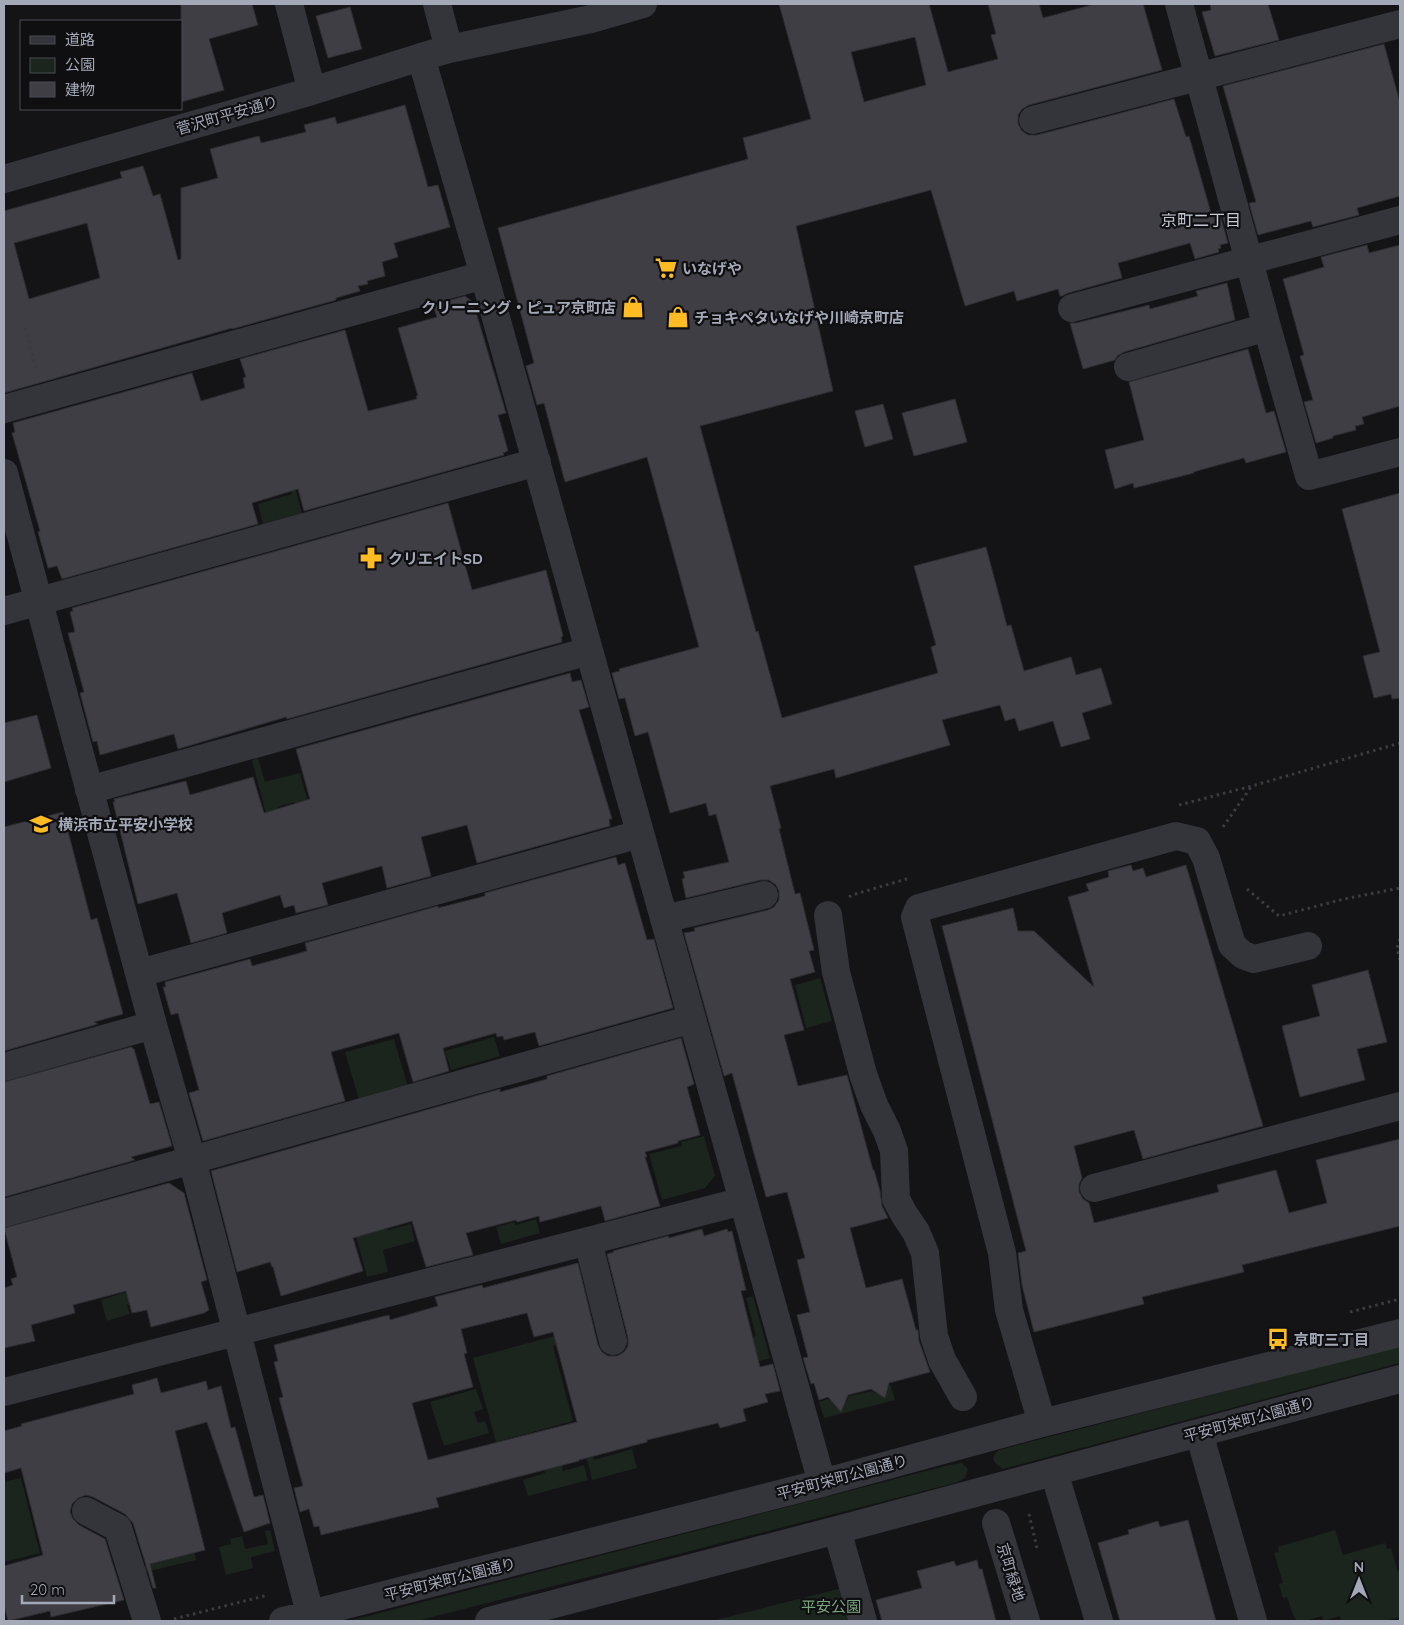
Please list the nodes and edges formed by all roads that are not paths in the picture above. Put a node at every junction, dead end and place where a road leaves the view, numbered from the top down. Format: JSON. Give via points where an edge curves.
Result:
{"nodes":[{"id":1,"x":289,"y":4,"type":"edge"},
{"id":2,"x":437,"y":4,"type":"edge"},
{"id":3,"x":643,"y":4,"type":"edge"},
{"id":4,"x":1179,"y":4,"type":"edge"},
{"id":5,"x":1399,"y":30,"type":"edge"},
{"id":6,"x":449,"y":49,"type":"junction"},
{"id":7,"x":421,"y":57,"type":"junction"},
{"id":8,"x":1200,"y":75,"type":"junction"},
{"id":9,"x":312,"y":90,"type":"junction"},
{"id":10,"x":1033,"y":120,"type":"dead end"},
{"id":11,"x":4,"y":179,"type":"edge"},
{"id":12,"x":1400,"y":220,"type":"edge"},
{"id":13,"x":1249,"y":260,"type":"junction"},
{"id":14,"x":484,"y":275,"type":"junction"},
{"id":15,"x":1072,"y":308,"type":"dead end"},
{"id":16,"x":1267,"y":327,"type":"junction"},
{"id":17,"x":1128,"y":367,"type":"dead end"},
{"id":18,"x":4,"y":409,"type":"edge"},
{"id":19,"x":1400,"y":452,"type":"edge"},
{"id":20,"x":537,"y":462,"type":"junction"},
{"id":21,"x":4,"y":474,"type":"edge"},
{"id":22,"x":38,"y":601,"type":"junction"},
{"id":23,"x":4,"y":611,"type":"edge"},
{"id":24,"x":589,"y":651,"type":"junction"},
{"id":25,"x":90,"y":790,"type":"junction"},
{"id":26,"x":640,"y":834,"type":"junction"},
{"id":27,"x":764,"y":895,"type":"dead end"},
{"id":28,"x":828,"y":915,"type":"dead end"},
{"id":29,"x":664,"y":919,"type":"junction"},
{"id":30,"x":1308,"y":946,"type":"dead end"},
{"id":31,"x":140,"y":973,"type":"junction"},
{"id":32,"x":692,"y":1019,"type":"junction"},
{"id":33,"x":154,"y":1025,"type":"junction"},
{"id":34,"x":4,"y":1067,"type":"edge"},
{"id":35,"x":1400,"y":1106,"type":"edge"},
{"id":36,"x":192,"y":1160,"type":"junction"},
{"id":37,"x":1094,"y":1188,"type":"dead end"},
{"id":38,"x":743,"y":1201,"type":"junction"},
{"id":39,"x":4,"y":1213,"type":"edge"},
{"id":40,"x":588,"y":1241,"type":"junction"},
{"id":41,"x":238,"y":1332,"type":"junction"},
{"id":42,"x":1400,"y":1333,"type":"edge"},
{"id":43,"x":613,"y":1341,"type":"dead end"},
{"id":44,"x":1400,"y":1379,"type":"edge"},
{"id":45,"x":4,"y":1392,"type":"edge"},
{"id":46,"x":963,"y":1397,"type":"dead end"},
{"id":47,"x":1042,"y":1423,"type":"junction"},
{"id":48,"x":1199,"y":1433,"type":"junction"},
{"id":49,"x":1054,"y":1472,"type":"junction"},
{"id":50,"x":822,"y":1483,"type":"junction"},
{"id":51,"x":86,"y":1511,"type":"dead end"},
{"id":52,"x":996,"y":1522,"type":"dead end"},
{"id":53,"x":837,"y":1530,"type":"junction"},
{"id":54,"x":312,"y":1618,"type":"edge"},
{"id":55,"x":147,"y":1621,"type":"edge"},
{"id":56,"x":284,"y":1621,"type":"edge"},
{"id":57,"x":489,"y":1621,"type":"edge"},
{"id":58,"x":864,"y":1621,"type":"edge"},
{"id":59,"x":1026,"y":1621,"type":"edge"},
{"id":60,"x":1099,"y":1621,"type":"edge"},
{"id":61,"x":1253,"y":1621,"type":"edge"}],
"edges":[{"from":1,"to":9,"type":"street"},
{"from":2,"to":6,"type":"street"},
{"from":3,"to":6,"type":"street","name":"菅沢町平安通り","via":[[592,19]]},
{"from":4,"to":8,"type":"street"},
{"from":5,"to":8,"type":"street"},
{"from":6,"to":7,"type":"street","name":"菅沢町平安通り"},
{"from":7,"to":9,"type":"street","name":"菅沢町平安通り"},
{"from":7,"to":14,"type":"street"},
{"from":8,"to":10,"type":"street"},
{"from":8,"to":13,"type":"street"},
{"from":9,"to":11,"type":"street","name":"菅沢町平安通り"},
{"from":12,"to":13,"type":"street"},
{"from":13,"to":15,"type":"street"},
{"from":13,"to":16,"type":"street"},
{"from":14,"to":18,"type":"street"},
{"from":14,"to":20,"type":"street"},
{"from":16,"to":17,"type":"street"},
{"from":16,"to":19,"type":"street","via":[[1309,476]]},
{"from":20,"to":22,"type":"street"},
{"from":20,"to":24,"type":"street"},
{"from":21,"to":22,"type":"street"},
{"from":22,"to":23,"type":"street"},
{"from":22,"to":25,"type":"street"},
{"from":24,"to":25,"type":"street"},
{"from":24,"to":26,"type":"street"},
{"from":25,"to":31,"type":"street"},
{"from":26,"to":29,"type":"street"},
{"from":26,"to":31,"type":"street"},
{"from":27,"to":29,"type":"street"},
{"from":28,"to":46,"type":"street","via":[[836,972],[863,1074],[894,1151],[896,1199],[925,1253],[934,1336],[942,1360]]},
{"from":29,"to":32,"type":"street"},
{"from":30,"to":47,"type":"street","via":[[1254,959],[1243,955],[1232,945],[1206,858],[1197,841],[1176,836],[919,908],[915,917],[1002,1253],[1009,1310]]},
{"from":31,"to":33,"type":"street"},
{"from":32,"to":36,"type":"street"},
{"from":32,"to":38,"type":"street"},
{"from":33,"to":34,"type":"street"},
{"from":33,"to":36,"type":"street"},
{"from":35,"to":37,"type":"street"},
{"from":36,"to":39,"type":"street"},
{"from":36,"to":41,"type":"street"},
{"from":38,"to":40,"type":"street"},
{"from":38,"to":50,"type":"street"},
{"from":40,"to":41,"type":"street"},
{"from":40,"to":43,"type":"street"},
{"from":41,"to":45,"type":"street"},
{"from":41,"to":54,"type":"street"},
{"from":42,"to":47,"type":"street","name":"平安町栄町公園通り"},
{"from":44,"to":48,"type":"street","name":"平安町栄町公園通り"},
{"from":47,"to":50,"type":"street","name":"平安町栄町公園通り"},
{"from":48,"to":49,"type":"street","name":"平安町栄町公園通り"},
{"from":48,"to":61,"type":"street"},
{"from":49,"to":53,"type":"street","name":"平安町栄町公園通り"},
{"from":49,"to":60,"type":"street"},
{"from":50,"to":54,"type":"street","name":"平安町栄町公園通り"},
{"from":51,"to":55,"type":"street","via":[[118,1528]]},
{"from":52,"to":59,"type":"street","name":"京町緑地"},
{"from":53,"to":57,"type":"street","name":"平安町栄町公園通り"},
{"from":53,"to":58,"type":"street"},
{"from":54,"to":56,"type":"street","name":"平安町栄町公園通り"}]}
